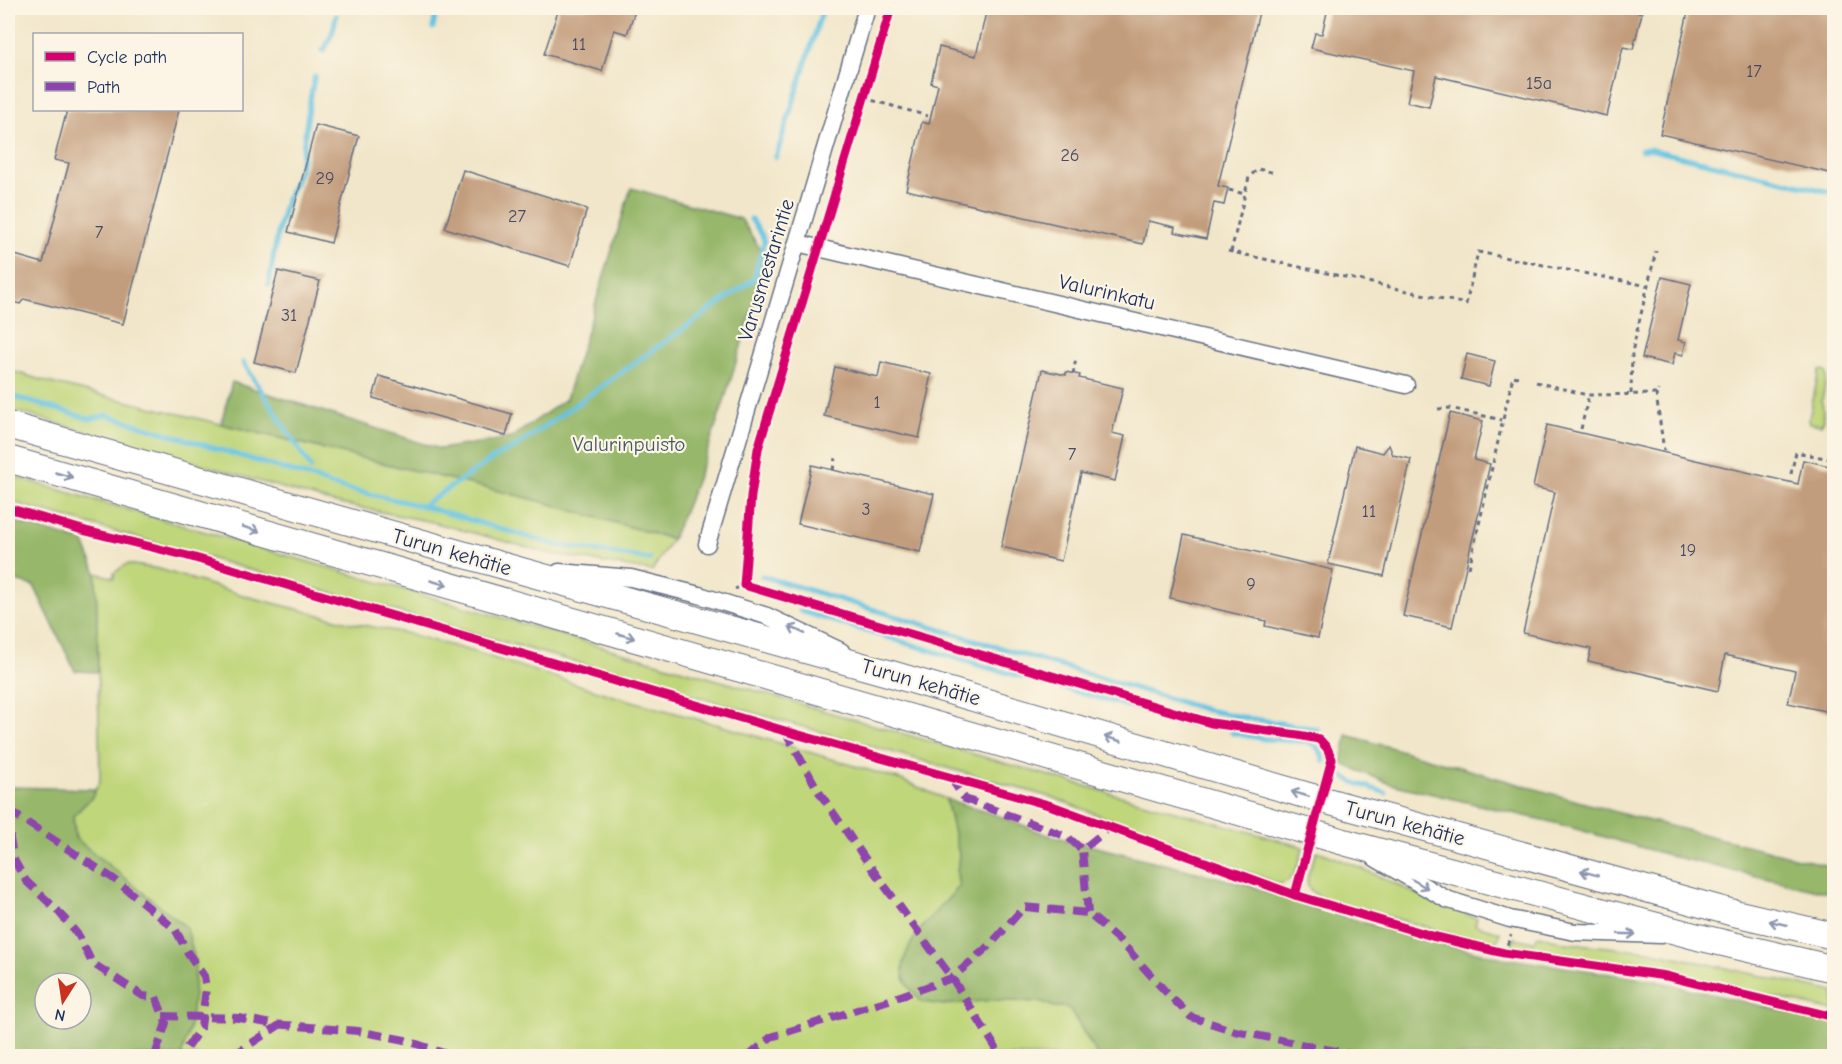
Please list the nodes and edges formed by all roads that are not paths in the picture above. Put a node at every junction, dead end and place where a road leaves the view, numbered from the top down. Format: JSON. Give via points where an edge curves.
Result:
{"nodes":[{"id":1,"x":867,"y":8,"type":"edge"},
{"id":2,"x":797,"y":243,"type":"junction"},
{"id":3,"x":1406,"y":385,"type":"dead end"},
{"id":4,"x":8,"y":425,"type":"edge"},
{"id":5,"x":8,"y":459,"type":"edge"},
{"id":6,"x":169,"y":471,"type":"junction"},
{"id":7,"x":160,"y":503,"type":"junction"},
{"id":8,"x":707,"y":544,"type":"dead end"},
{"id":9,"x":1834,"y":936,"type":"edge"},
{"id":10,"x":1834,"y":969,"type":"edge"}],
"edges":[{"from":1,"to":2,"type":"street","name":"Varusmestarintie"},
{"from":2,"to":3,"type":"street","name":"Valurinkatu"},
{"from":2,"to":8,"type":"street","name":"Varusmestarintie"},
{"from":4,"to":6,"type":"highway","name":"Turun kehätie"},
{"from":5,"to":7,"type":"highway","name":"Turun kehätie","one_way":true},
{"from":6,"to":7,"type":"street"},
{"from":9,"to":6,"type":"highway","name":"Turun kehätie","one_way":true,"via":[[1730,912],[1305,795],[888,672]]},
{"from":7,"to":10,"type":"highway","name":"Turun kehätie","one_way":true,"via":[[1351,844],[1698,937]]}]}
